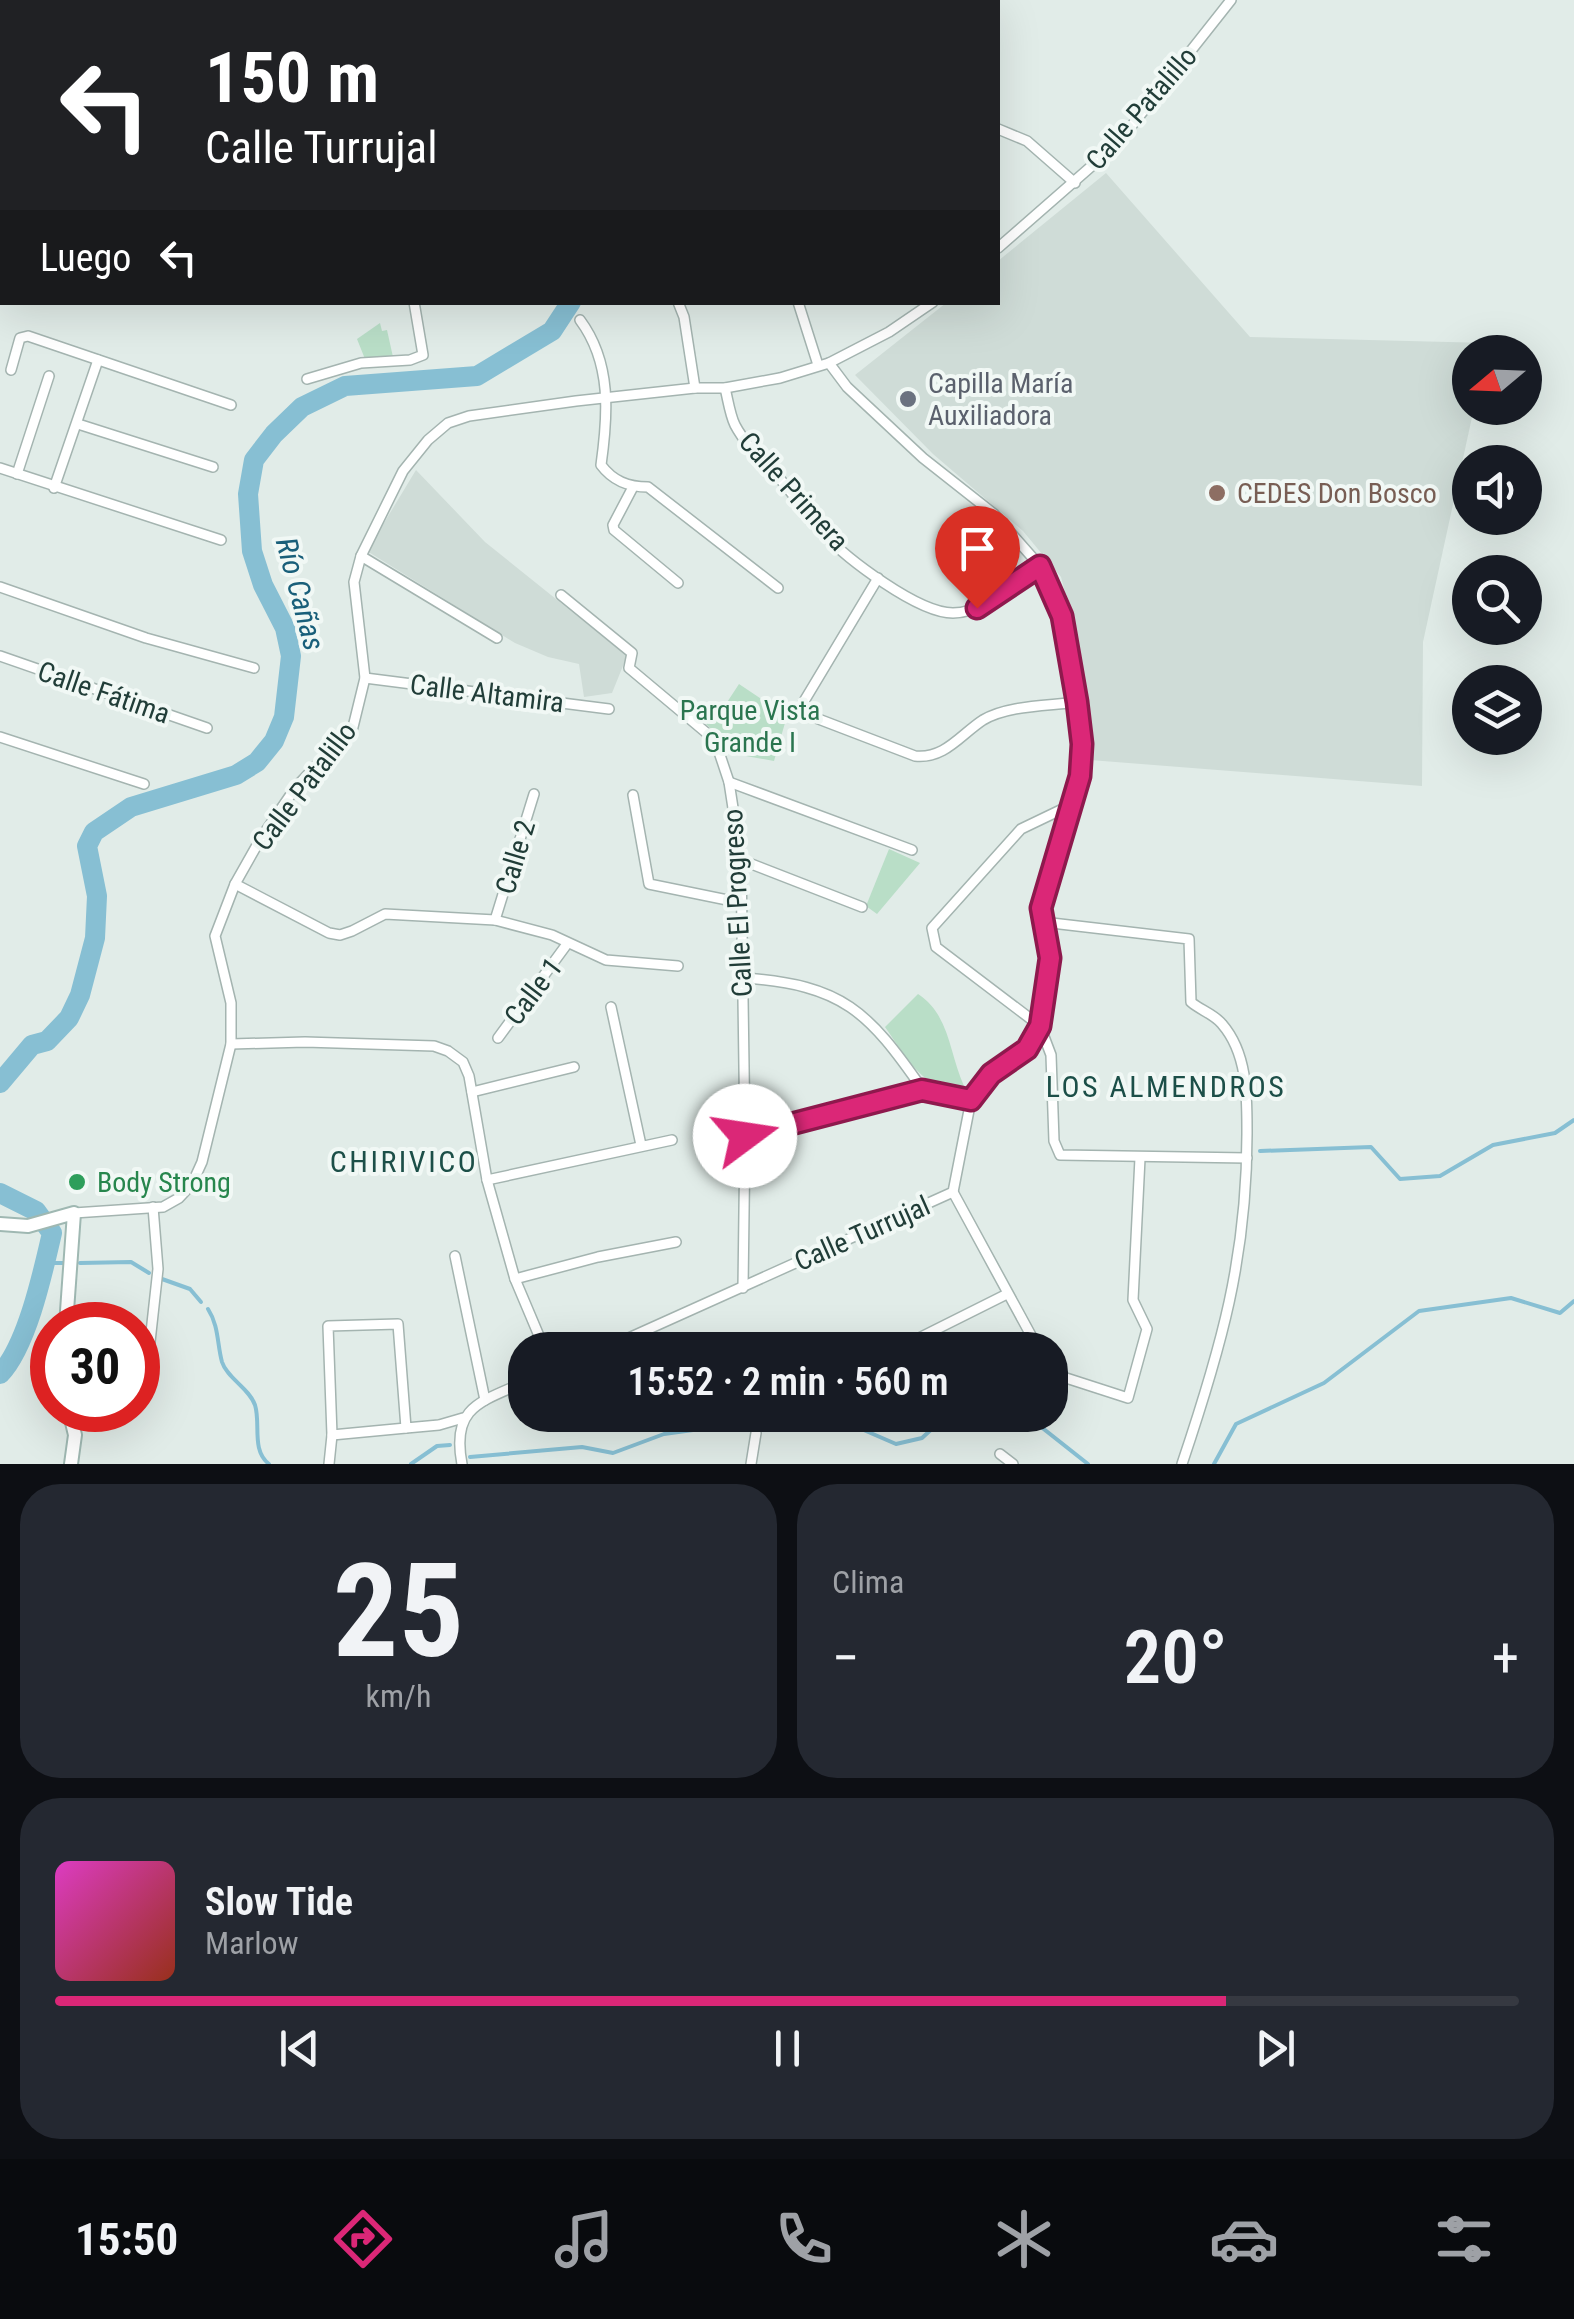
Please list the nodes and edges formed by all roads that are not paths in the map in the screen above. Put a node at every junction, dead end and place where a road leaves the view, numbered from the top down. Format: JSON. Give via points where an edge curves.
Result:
{"nodes":[{"id":1,"x":1217,"y":0,"type":"edge"},
{"id":2,"x":1229,"y":3,"type":"edge"},
{"id":3,"x":1000,"y":130,"type":"edge"},
{"id":4,"x":1076,"y":182,"type":"junction"},
{"id":5,"x":1000,"y":246,"type":"edge"},
{"id":6,"x":415,"y":305,"type":"edge"},
{"id":7,"x":679,"y":305,"type":"edge"},
{"id":8,"x":799,"y":305,"type":"edge"},
{"id":9,"x":929,"y":305,"type":"edge"},
{"id":10,"x":580,"y":320,"type":"dead end"},
{"id":11,"x":98,"y":360,"type":"junction"},
{"id":12,"x":824,"y":364,"type":"junction"},
{"id":13,"x":11,"y":370,"type":"dead end"},
{"id":14,"x":48,"y":376,"type":"dead end"},
{"id":15,"x":307,"y":379,"type":"dead end"},
{"id":16,"x":696,"y":388,"type":"junction"},
{"id":17,"x":725,"y":388,"type":"junction"},
{"id":18,"x":608,"y":398,"type":"junction"},
{"id":19,"x":232,"y":405,"type":"dead end"},
{"id":20,"x":78,"y":424,"type":"junction"},
{"id":21,"x":213,"y":467,"type":"dead end"},
{"id":22,"x":0,"y":468,"type":"edge"},
{"id":23,"x":17,"y":474,"type":"junction"},
{"id":24,"x":633,"y":487,"type":"junction"},
{"id":25,"x":54,"y":488,"type":"junction"},
{"id":26,"x":221,"y":540,"type":"dead end"},
{"id":27,"x":361,"y":556,"type":"junction"},
{"id":28,"x":1040,"y":566,"type":"junction"},
{"id":29,"x":878,"y":578,"type":"junction"},
{"id":30,"x":678,"y":583,"type":"dead end"},
{"id":31,"x":0,"y":587,"type":"edge"},
{"id":32,"x":778,"y":588,"type":"dead end"},
{"id":33,"x":561,"y":595,"type":"dead end"},
{"id":34,"x":496,"y":638,"type":"dead end"},
{"id":35,"x":0,"y":656,"type":"edge"},
{"id":36,"x":254,"y":668,"type":"dead end"},
{"id":37,"x":364,"y":678,"type":"junction"},
{"id":38,"x":1077,"y":702,"type":"junction"},
{"id":39,"x":610,"y":709,"type":"dead end"},
{"id":40,"x":208,"y":728,"type":"dead end"},
{"id":41,"x":0,"y":737,"type":"edge"},
{"id":42,"x":729,"y":782,"type":"junction"},
{"id":43,"x":144,"y":784,"type":"dead end"},
{"id":44,"x":534,"y":794,"type":"dead end"},
{"id":45,"x":633,"y":795,"type":"dead end"},
{"id":46,"x":1071,"y":805,"type":"junction"},
{"id":47,"x":912,"y":850,"type":"dead end"},
{"id":48,"x":741,"y":860,"type":"junction"},
{"id":49,"x":235,"y":884,"type":"junction"},
{"id":50,"x":742,"y":903,"type":"junction"},
{"id":51,"x":862,"y":907,"type":"dead end"},
{"id":52,"x":495,"y":920,"type":"junction"},
{"id":53,"x":1044,"y":922,"type":"junction"},
{"id":54,"x":568,"y":944,"type":"junction"},
{"id":55,"x":678,"y":966,"type":"dead end"},
{"id":56,"x":744,"y":978,"type":"junction"},
{"id":57,"x":611,"y":1007,"type":"dead end"},
{"id":58,"x":1040,"y":1026,"type":"junction"},
{"id":59,"x":498,"y":1038,"type":"dead end"},
{"id":60,"x":231,"y":1044,"type":"junction"},
{"id":61,"x":574,"y":1067,"type":"dead end"},
{"id":62,"x":922,"y":1090,"type":"junction"},
{"id":63,"x":472,"y":1092,"type":"junction"},
{"id":64,"x":971,"y":1100,"type":"junction"},
{"id":65,"x":745,"y":1136,"type":"junction"},
{"id":66,"x":672,"y":1140,"type":"dead end"},
{"id":67,"x":641,"y":1145,"type":"junction"},
{"id":68,"x":1140,"y":1158,"type":"junction"},
{"id":69,"x":1247,"y":1158,"type":"junction"},
{"id":70,"x":488,"y":1180,"type":"junction"},
{"id":71,"x":953,"y":1192,"type":"junction"},
{"id":72,"x":153,"y":1207,"type":"junction"},
{"id":73,"x":74,"y":1213,"type":"junction"},
{"id":74,"x":0,"y":1224,"type":"edge"},
{"id":75,"x":676,"y":1242,"type":"dead end"},
{"id":76,"x":456,"y":1256,"type":"dead end"},
{"id":77,"x":515,"y":1279,"type":"junction"},
{"id":78,"x":743,"y":1288,"type":"junction"},
{"id":79,"x":1008,"y":1294,"type":"junction"},
{"id":80,"x":68,"y":1302,"type":"edge"},
{"id":81,"x":154,"y":1302,"type":"edge"},
{"id":82,"x":537,"y":1332,"type":"edge"},
{"id":83,"x":643,"y":1332,"type":"edge"},
{"id":84,"x":931,"y":1332,"type":"edge"},
{"id":85,"x":1029,"y":1332,"type":"edge"},
{"id":86,"x":1068,"y":1379,"type":"edge"},
{"id":87,"x":508,"y":1389,"type":"edge"},
{"id":88,"x":484,"y":1400,"type":"junction"},
{"id":89,"x":463,"y":1418,"type":"junction"},
{"id":90,"x":406,"y":1428,"type":"junction"},
{"id":91,"x":74,"y":1432,"type":"edge"},
{"id":92,"x":756,"y":1434,"type":"dead end"},
{"id":93,"x":332,"y":1435,"type":"junction"},
{"id":94,"x":1000,"y":1454,"type":"dead end"},
{"id":95,"x":71,"y":1464,"type":"edge"},
{"id":96,"x":329,"y":1464,"type":"edge"},
{"id":97,"x":462,"y":1464,"type":"edge"},
{"id":98,"x":752,"y":1464,"type":"edge"},
{"id":99,"x":1013,"y":1464,"type":"edge"},
{"id":100,"x":1182,"y":1464,"type":"edge"}],
"edges":[{"from":1,"to":2,"type":"street"},
{"from":2,"to":4,"type":"street","name":"Calle Patalillo","via":[[1118,143]]},
{"from":3,"to":4,"type":"street","via":[[1027,141]]},
{"from":4,"to":5,"type":"street","name":"Calle Patalillo"},
{"from":6,"to":15,"type":"street","via":[[423,355]]},
{"from":7,"to":16,"type":"street"},
{"from":8,"to":12,"type":"street"},
{"from":9,"to":12,"type":"street","name":"Calle Patalillo"},
{"from":10,"to":18,"type":"street","via":[[593,337]]},
{"from":11,"to":13,"type":"street","via":[[24,336]]},
{"from":11,"to":19,"type":"street"},
{"from":11,"to":20,"type":"street"},
{"from":12,"to":17,"type":"street","name":"Calle Patalillo"},
{"from":12,"to":28,"type":"street","via":[[994,514]]},
{"from":14,"to":23,"type":"street"},
{"from":16,"to":17,"type":"street","name":"Calle Patalillo"},
{"from":16,"to":18,"type":"street","name":"Calle Patalillo"},
{"from":17,"to":29,"type":"street","name":"Calle Primera","via":[[734,424],[750,447],[824,533]]},
{"from":18,"to":24,"type":"street","via":[[601,465]]},
{"from":18,"to":27,"type":"street","name":"Calle Patalillo","via":[[448,423],[403,471]]},
{"from":20,"to":21,"type":"street"},
{"from":20,"to":25,"type":"street"},
{"from":22,"to":23,"type":"street"},
{"from":23,"to":25,"type":"street"},
{"from":24,"to":30,"type":"street","via":[[614,530]]},
{"from":24,"to":32,"type":"street","via":[[648,487]]},
{"from":25,"to":26,"type":"street"},
{"from":27,"to":34,"type":"street"},
{"from":27,"to":37,"type":"street","name":"Calle Patalillo","via":[[354,582]]},
{"from":28,"to":29,"type":"street","name":"Calle Primera","via":[[977,608],[958,613],[923,606]]},
{"from":28,"to":38,"type":"street","via":[[1062,616]]},
{"from":29,"to":38,"type":"street","via":[[803,702],[808,715],[928,758],[995,714]]},
{"from":31,"to":36,"type":"street"},
{"from":33,"to":42,"type":"street","name":"Calle El Progreso","via":[[632,653],[630,668],[715,740]]},
{"from":35,"to":40,"type":"street","name":"Calle Fátima"},
{"from":37,"to":39,"type":"street","name":"Calle Altamira"},
{"from":37,"to":49,"type":"street","name":"Calle Patalillo","via":[[353,727],[296,787]]},
{"from":38,"to":46,"type":"street","via":[[1082,744]]},
{"from":41,"to":43,"type":"street"},
{"from":42,"to":47,"type":"street"},
{"from":42,"to":48,"type":"street","name":"Calle El Progreso"},
{"from":44,"to":52,"type":"street","name":"Calle 2"},
{"from":45,"to":50,"type":"street","via":[[649,884]]},
{"from":46,"to":53,"type":"street","via":[[1041,908]]},
{"from":46,"to":58,"type":"street","via":[[1020,829],[932,928],[936,948]]},
{"from":48,"to":50,"type":"street","name":"Calle El Progreso"},
{"from":48,"to":51,"type":"street"},
{"from":49,"to":52,"type":"street","via":[[340,935],[384,914]]},
{"from":49,"to":60,"type":"street","name":"Calle Patalillo","via":[[215,936],[231,1003]]},
{"from":50,"to":56,"type":"street","name":"Calle El Progreso"},
{"from":52,"to":54,"type":"street"},
{"from":53,"to":58,"type":"street","via":[[1050,958]]},
{"from":53,"to":69,"type":"street","via":[[1190,940],[1191,1002],[1222,1022],[1246,1081]]},
{"from":54,"to":55,"type":"street","via":[[606,960]]},
{"from":54,"to":59,"type":"street","name":"Calle 1"},
{"from":56,"to":62,"type":"street","via":[[787,981],[862,1012]]},
{"from":56,"to":65,"type":"street","name":"Calle El Progreso"},
{"from":57,"to":67,"type":"street"},
{"from":58,"to":64,"type":"street","via":[[1027,1049],[991,1074]]},
{"from":58,"to":68,"type":"street","via":[[1051,1055],[1060,1155]]},
{"from":60,"to":63,"type":"street","via":[[434,1046],[462,1062]]},
{"from":60,"to":72,"type":"street","name":"Calle Patalillo","via":[[192,1184],[179,1198]]},
{"from":61,"to":63,"type":"street"},
{"from":62,"to":64,"type":"street"},
{"from":62,"to":65,"type":"street"},
{"from":63,"to":70,"type":"street"},
{"from":64,"to":71,"type":"street","name":"Calle Turrujal"},
{"from":65,"to":78,"type":"street","name":"Calle El Progreso"},
{"from":66,"to":67,"type":"street"},
{"from":67,"to":70,"type":"street"},
{"from":68,"to":69,"type":"street"},
{"from":68,"to":86,"type":"street","via":[[1133,1300],[1147,1329],[1128,1398]]},
{"from":69,"to":100,"type":"street","via":[[1242,1243],[1228,1317]]},
{"from":70,"to":77,"type":"street"},
{"from":71,"to":78,"type":"street","name":"Calle Turrujal"},
{"from":71,"to":79,"type":"street"},
{"from":72,"to":73,"type":"street","name":"Calle Patalillo"},
{"from":72,"to":81,"type":"street"},
{"from":73,"to":74,"type":"main road","via":[[28,1226]]},
{"from":73,"to":80,"type":"main road"},
{"from":75,"to":77,"type":"street"},
{"from":76,"to":88,"type":"street"},
{"from":77,"to":82,"type":"street"},
{"from":78,"to":83,"type":"street","name":"Calle Turrujal"},
{"from":79,"to":84,"type":"street"},
{"from":79,"to":85,"type":"street"},
{"from":87,"to":88,"type":"street"},
{"from":88,"to":89,"type":"street"},
{"from":89,"to":90,"type":"street"},
{"from":89,"to":97,"type":"street"},
{"from":90,"to":93,"type":"street"},
{"from":90,"to":93,"type":"street","via":[[398,1324],[328,1326]]},
{"from":91,"to":95,"type":"main road"},
{"from":92,"to":98,"type":"street"},
{"from":93,"to":96,"type":"street"},
{"from":94,"to":99,"type":"street"}]}
